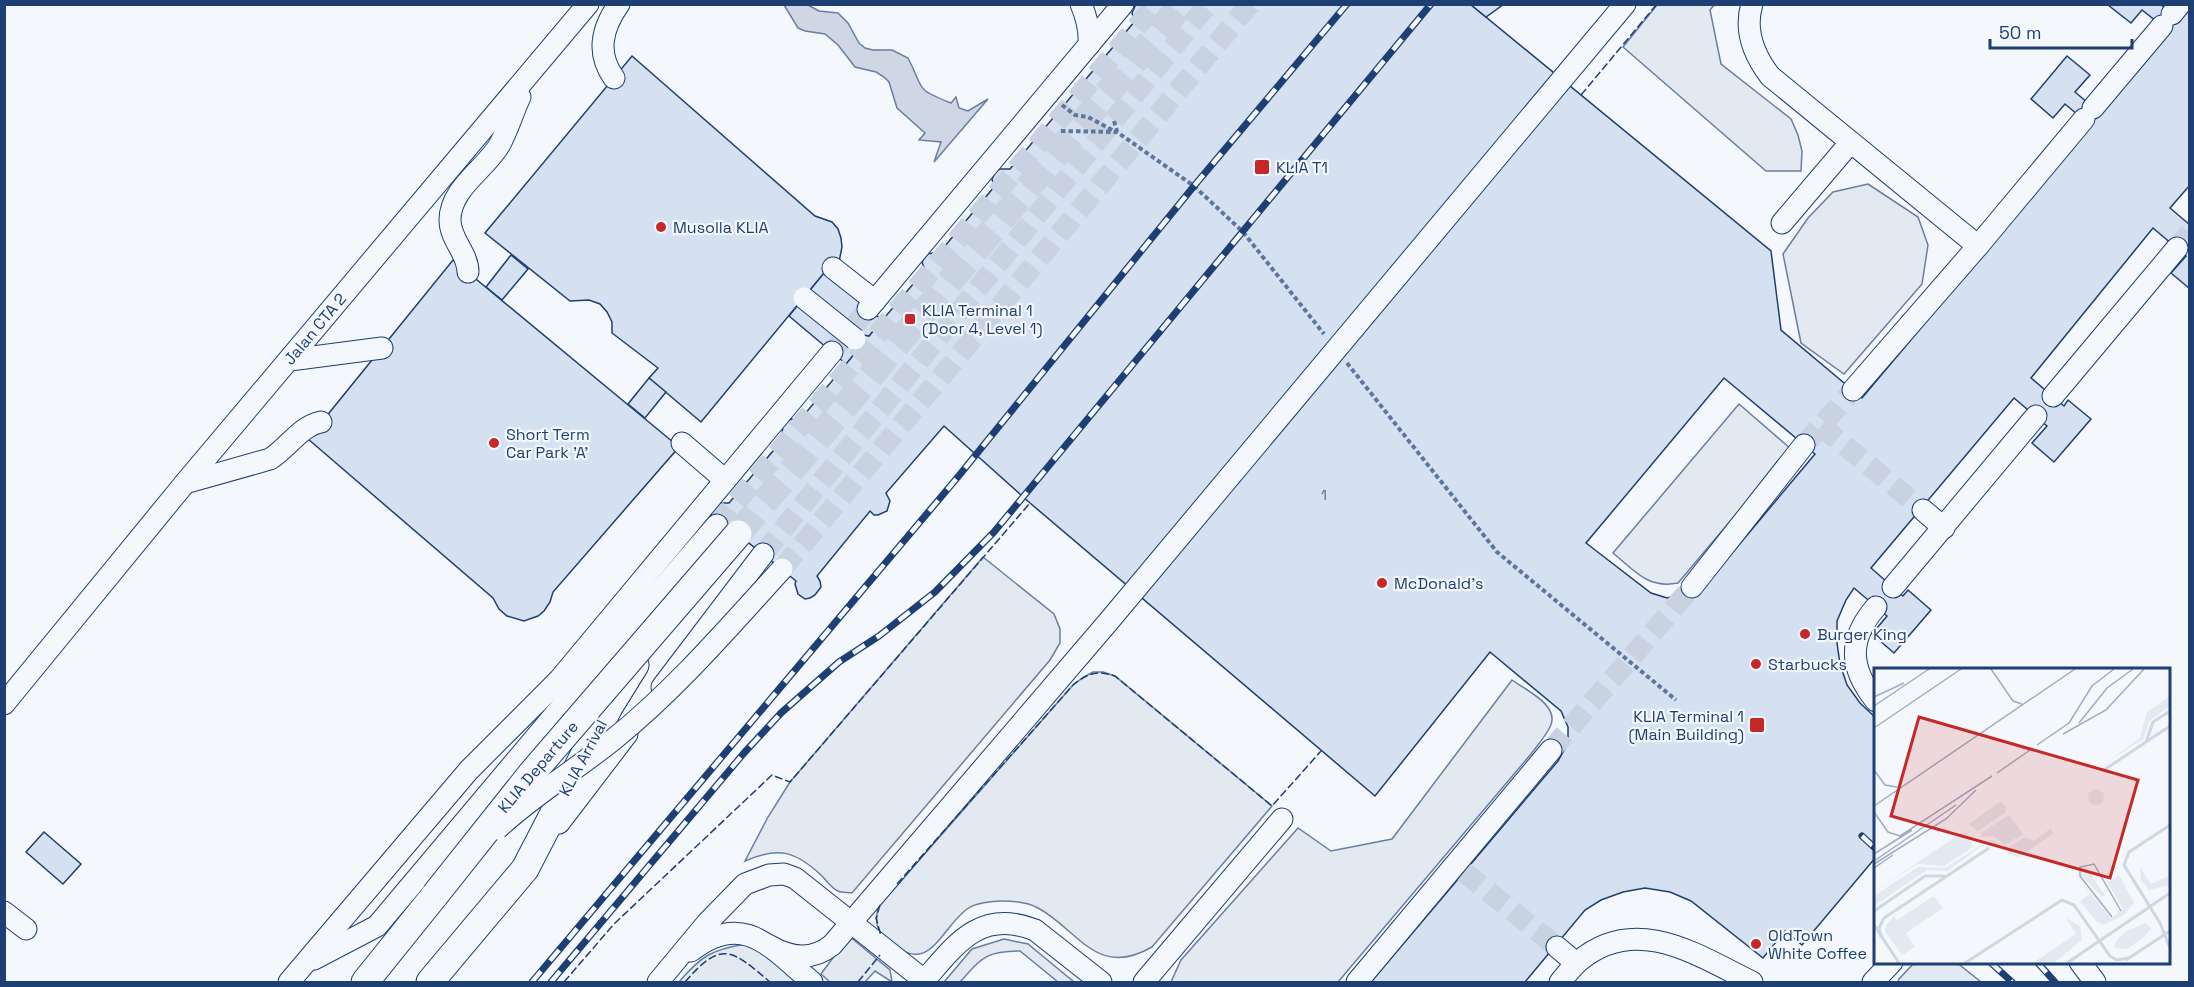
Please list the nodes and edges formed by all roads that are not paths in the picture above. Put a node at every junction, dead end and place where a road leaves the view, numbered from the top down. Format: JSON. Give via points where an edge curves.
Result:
{"nodes":[{"id":1,"x":588,"y":4,"type":"edge"},
{"id":2,"x":619,"y":4,"type":"edge"},
{"id":3,"x":1080,"y":4,"type":"edge"},
{"id":4,"x":1123,"y":4,"type":"edge"},
{"id":5,"x":1625,"y":4,"type":"edge"},
{"id":6,"x":1752,"y":4,"type":"edge"},
{"id":7,"x":2172,"y":15,"type":"edge"},
{"id":8,"x":1089,"y":45,"type":"junction"},
{"id":9,"x":529,"y":75,"type":"junction"},
{"id":10,"x":614,"y":78,"type":"dead end"},
{"id":11,"x":1850,"y":143,"type":"junction"},
{"id":12,"x":1782,"y":223,"type":"dead end"},
{"id":13,"x":1978,"y":246,"type":"junction"},
{"id":14,"x":2176,"y":248,"type":"tunnel mouth"},
{"id":15,"x":833,"y":268,"type":"dead end"},
{"id":16,"x":468,"y":272,"type":"dead end"},
{"id":17,"x":804,"y":298,"type":"dead end"},
{"id":18,"x":855,"y":339,"type":"dead end"},
{"id":19,"x":381,"y":348,"type":"dead end"},
{"id":20,"x":832,"y":352,"type":"tunnel mouth"},
{"id":21,"x":290,"y":360,"type":"junction"},
{"id":22,"x":1853,"y":390,"type":"tunnel mouth"},
{"id":23,"x":2052,"y":396,"type":"dead end"},
{"id":24,"x":2036,"y":416,"type":"dead end"},
{"id":25,"x":321,"y":422,"type":"dead end"},
{"id":26,"x":682,"y":443,"type":"dead end"},
{"id":27,"x":1804,"y":445,"type":"tunnel mouth"},
{"id":28,"x":725,"y":480,"type":"junction"},
{"id":29,"x":185,"y":483,"type":"junction"},
{"id":30,"x":1923,"y":510,"type":"tunnel mouth"},
{"id":31,"x":1944,"y":528,"type":"junction"},
{"id":32,"x":727,"y":529,"type":"junction"},
{"id":33,"x":763,"y":554,"type":"tunnel mouth"},
{"id":34,"x":782,"y":569,"type":"tunnel mouth"},
{"id":35,"x":1692,"y":587,"type":"tunnel mouth"},
{"id":36,"x":1893,"y":587,"type":"dead end"},
{"id":37,"x":1876,"y":607,"type":"dead end"},
{"id":38,"x":43,"y":655,"type":"junction"},
{"id":39,"x":4,"y":693,"type":"edge"},
{"id":40,"x":1874,"y":698,"type":"edge"},
{"id":41,"x":4,"y":704,"type":"edge"},
{"id":42,"x":1551,"y":750,"type":"tunnel mouth"},
{"id":43,"x":1282,"y":819,"type":"dead end"},
{"id":44,"x":525,"y":868,"type":"junction"},
{"id":45,"x":435,"y":895,"type":"junction"},
{"id":46,"x":4,"y":912,"type":"edge"},
{"id":47,"x":851,"y":923,"type":"junction"},
{"id":48,"x":26,"y":929,"type":"dead end"},
{"id":49,"x":770,"y":946,"type":"junction"},
{"id":50,"x":1557,"y":947,"type":"tunnel mouth"},
{"id":51,"x":1576,"y":963,"type":"junction"},
{"id":52,"x":2081,"y":963,"type":"edge"},
{"id":53,"x":304,"y":964,"type":"junction"},
{"id":54,"x":674,"y":964,"type":"junction"},
{"id":55,"x":1889,"y":969,"type":"edge"},
{"id":56,"x":289,"y":982,"type":"edge"},
{"id":57,"x":365,"y":982,"type":"edge"},
{"id":58,"x":430,"y":982,"type":"edge"},
{"id":59,"x":658,"y":982,"type":"edge"},
{"id":60,"x":812,"y":982,"type":"edge"},
{"id":61,"x":924,"y":982,"type":"edge"},
{"id":62,"x":1101,"y":982,"type":"edge"},
{"id":63,"x":1144,"y":982,"type":"edge"},
{"id":64,"x":1357,"y":982,"type":"edge"},
{"id":65,"x":1560,"y":982,"type":"edge"},
{"id":66,"x":1752,"y":982,"type":"edge"},
{"id":67,"x":1873,"y":982,"type":"edge"},
{"id":68,"x":2095,"y":982,"type":"edge"}],
"edges":[{"from":1,"to":9,"type":"street","name":"Jalan CTA 2"},
{"from":2,"to":10,"type":"street","via":[[609,19],[602,46]]},
{"from":3,"to":8,"type":"street","via":[[1086,16]]},
{"from":4,"to":8,"type":"street"},
{"from":5,"to":47,"type":"street"},
{"from":6,"to":11,"type":"street","via":[[1749,28],[1759,62],[1770,76]]},
{"from":7,"to":13,"type":"street"},
{"from":8,"to":15,"type":"street","via":[[872,305]]},
{"from":9,"to":16,"type":"street","via":[[499,145],[459,193],[452,208],[450,222]]},
{"from":9,"to":21,"type":"street","name":"Jalan CTA 2"},
{"from":11,"to":12,"type":"street"},
{"from":11,"to":13,"type":"street"},
{"from":13,"to":22,"type":"street"},
{"from":14,"to":23,"type":"street"},
{"from":17,"to":18,"type":"street","bridge":true},
{"from":19,"to":21,"type":"street"},
{"from":20,"to":28,"type":"street"},
{"from":21,"to":29,"type":"street","name":"Jalan CTA 2"},
{"from":24,"to":31,"type":"street"},
{"from":25,"to":29,"type":"street","via":[[305,428],[270,459]]},
{"from":26,"to":28,"type":"street"},
{"from":27,"to":35,"type":"street"},
{"from":28,"to":53,"type":"street","via":[[559,680],[470,770]]},
{"from":29,"to":38,"type":"street","name":"Jalan CTA 2"},
{"from":30,"to":31,"type":"street"},
{"from":31,"to":36,"type":"street"},
{"from":32,"to":44,"type":"main road","name":"KLIA Arrival","via":[[659,626],[609,707]]},
{"from":32,"to":45,"type":"main road","name":"KLIA Departure","bridge":true},
{"from":32,"to":53,"type":"street","via":[[618,639],[377,926]]},
{"from":33,"to":44,"type":"street"},
{"from":34,"to":45,"type":"street","bridge":true,"via":[[653,706],[506,820]]},
{"from":37,"to":40,"type":"street","via":[[1865,620],[1855,645],[1859,673]]},
{"from":38,"to":39,"type":"street"},
{"from":38,"to":41,"type":"street"},
{"from":42,"to":64,"type":"street","via":[[1459,868]]},
{"from":43,"to":63,"type":"street"},
{"from":44,"to":58,"type":"main road","name":"KLIA Arrival"},
{"from":45,"to":57,"type":"main road","name":"KLIA Departure"},
{"from":46,"to":48,"type":"street"},
{"from":47,"to":49,"type":"street","via":[[832,945],[814,955],[792,956]]},
{"from":47,"to":54,"type":"street","via":[[795,878],[770,875],[746,884]]},
{"from":47,"to":61,"type":"street"},
{"from":49,"to":54,"type":"street","via":[[746,933],[722,934]]},
{"from":49,"to":60,"type":"street"},
{"from":50,"to":51,"type":"street"},
{"from":51,"to":65,"type":"street"},
{"from":51,"to":66,"type":"street","via":[[1603,946],[1647,939],[1680,947]]},
{"from":52,"to":68,"type":"street"},
{"from":53,"to":56,"type":"street"},
{"from":54,"to":59,"type":"street"},
{"from":55,"to":67,"type":"street"},
{"from":61,"to":62,"type":"street","via":[[964,936],[999,923],[1035,930]]}]}
